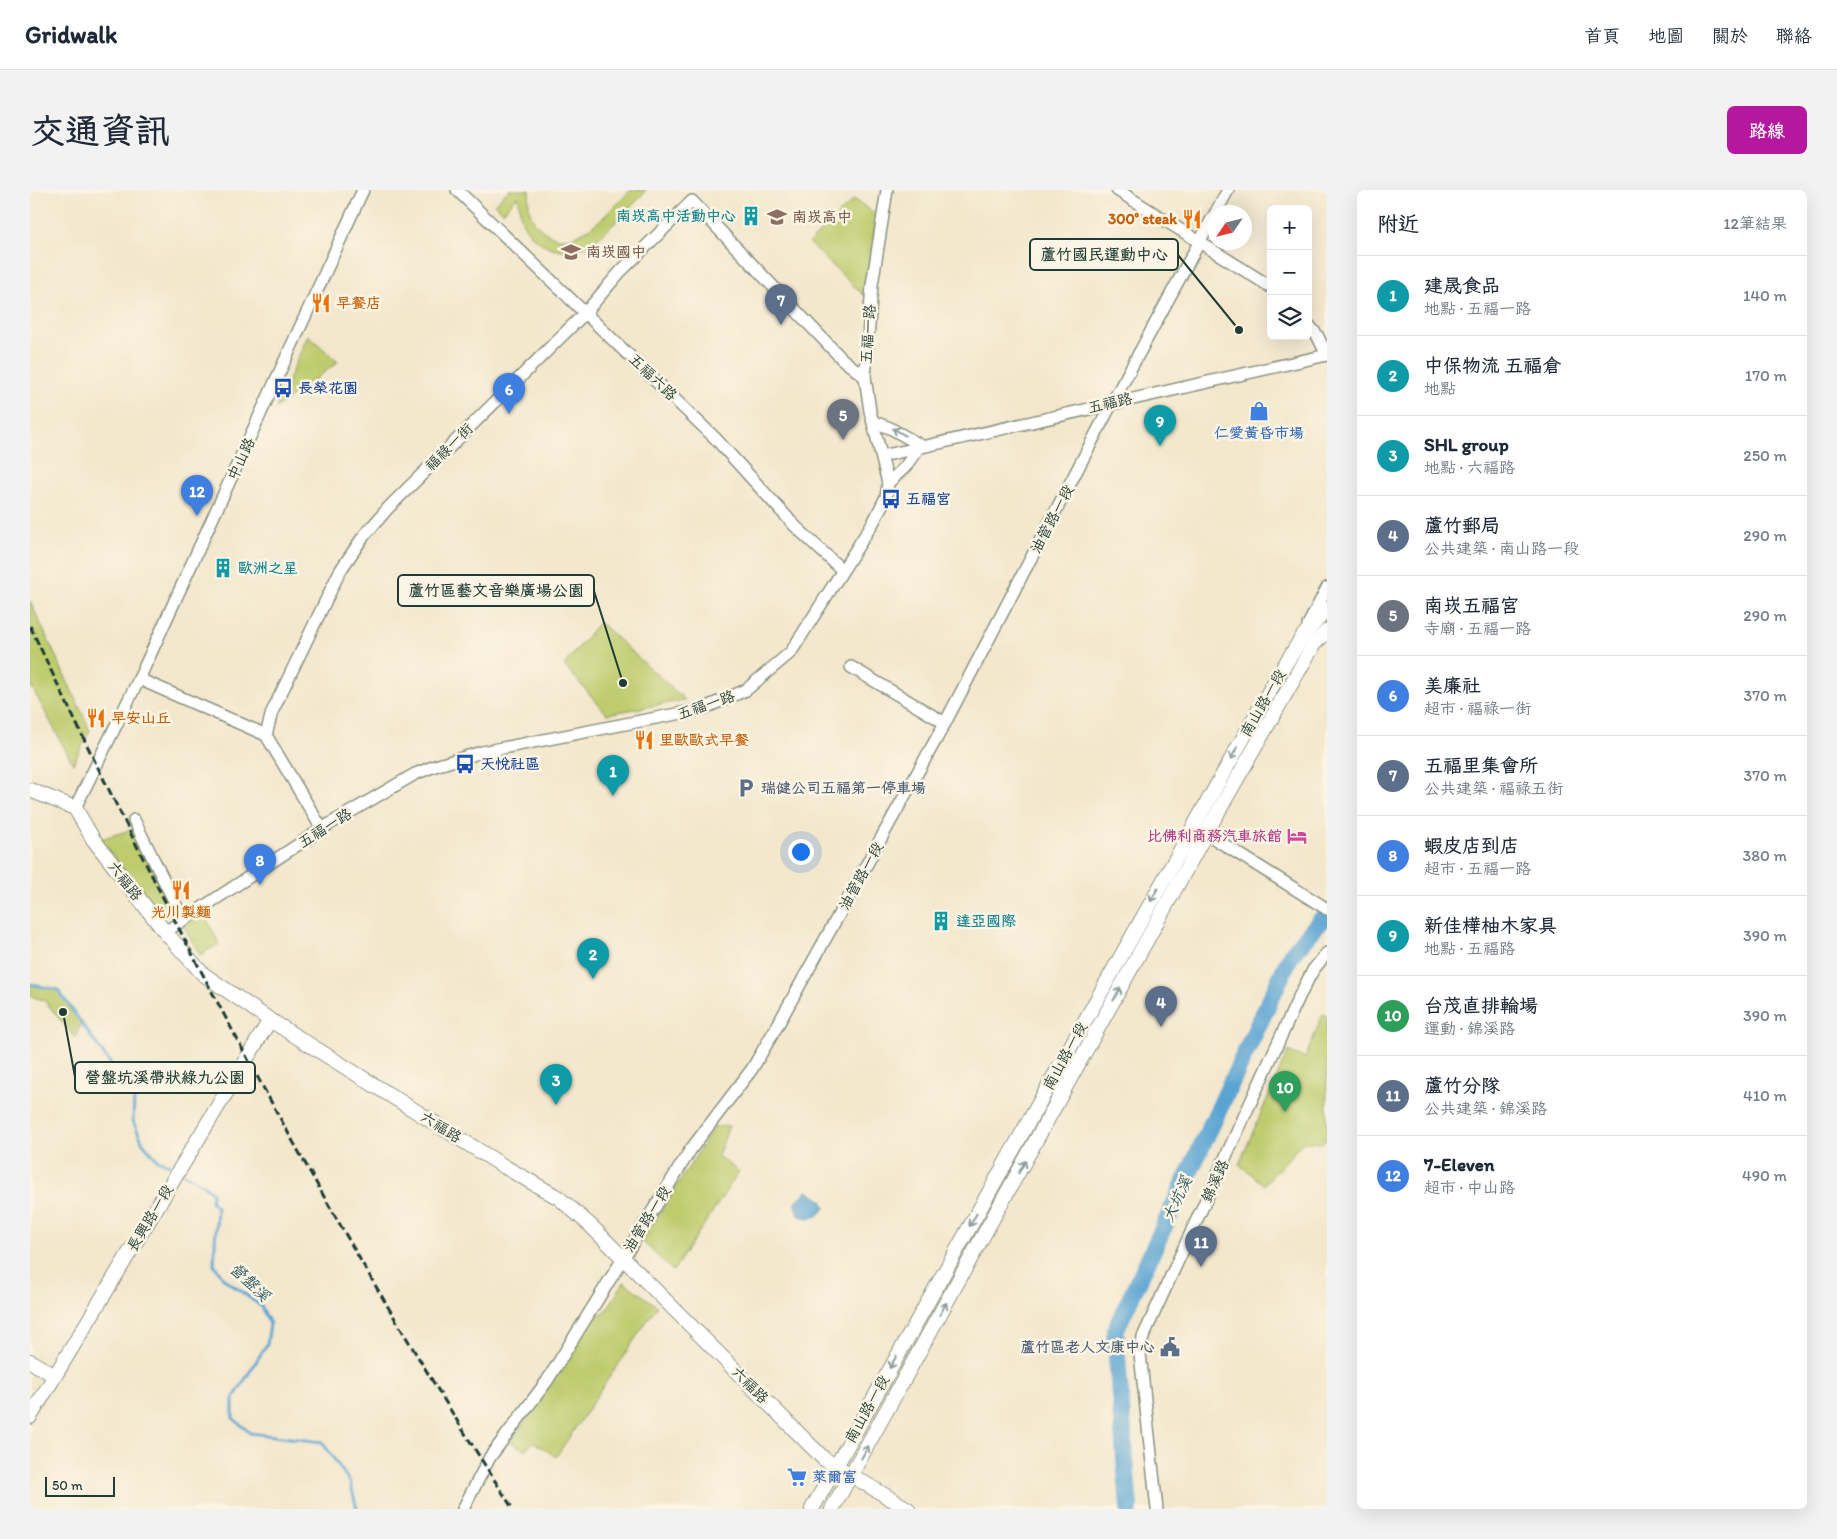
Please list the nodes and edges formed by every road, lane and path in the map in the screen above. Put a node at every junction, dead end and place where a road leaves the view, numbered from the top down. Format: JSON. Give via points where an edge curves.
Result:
{"nodes":[{"id":1,"x":364,"y":190,"type":"edge"},
{"id":2,"x":457,"y":190,"type":"edge"},
{"id":3,"x":886,"y":190,"type":"edge"},
{"id":4,"x":1117,"y":190,"type":"edge"},
{"id":5,"x":1228,"y":190,"type":"edge"},
{"id":6,"x":1220,"y":205,"type":"edge"},
{"id":7,"x":1207,"y":230,"type":"edge"},
{"id":8,"x":1200,"y":244,"type":"junction"},
{"id":9,"x":1267,"y":285,"type":"edge"},
{"id":10,"x":586,"y":312,"type":"junction"},
{"id":11,"x":1312,"y":329,"type":"edge"},
{"id":12,"x":1327,"y":355,"type":"edge"},
{"id":13,"x":865,"y":377,"type":"junction"},
{"id":14,"x":1112,"y":403,"type":"junction"},
{"id":15,"x":874,"y":422,"type":"junction"},
{"id":16,"x":921,"y":447,"type":"junction"},
{"id":17,"x":882,"y":456,"type":"junction"},
{"id":18,"x":888,"y":483,"type":"junction"},
{"id":19,"x":842,"y":570,"type":"junction"},
{"id":20,"x":1327,"y":588,"type":"edge"},
{"id":21,"x":1327,"y":610,"type":"edge"},
{"id":22,"x":1327,"y":631,"type":"edge"},
{"id":23,"x":1303,"y":636,"type":"junction"},
{"id":24,"x":851,"y":667,"type":"dead end"},
{"id":25,"x":139,"y":680,"type":"junction"},
{"id":26,"x":945,"y":723,"type":"junction"},
{"id":27,"x":266,"y":735,"type":"junction"},
{"id":28,"x":30,"y":790,"type":"edge"},
{"id":29,"x":75,"y":808,"type":"junction"},
{"id":30,"x":134,"y":820,"type":"dead end"},
{"id":31,"x":1194,"y":826,"type":"junction"},
{"id":32,"x":322,"y":829,"type":"junction"},
{"id":33,"x":1206,"y":833,"type":"junction"},
{"id":34,"x":1327,"y":909,"type":"edge"},
{"id":35,"x":183,"y":919,"type":"junction"},
{"id":36,"x":164,"y":932,"type":"junction"},
{"id":37,"x":1327,"y":954,"type":"edge"},
{"id":38,"x":1086,"y":1018,"type":"junction"},
{"id":39,"x":270,"y":1020,"type":"junction"},
{"id":40,"x":1100,"y":1025,"type":"junction"},
{"id":41,"x":623,"y":1258,"type":"junction"},
{"id":42,"x":30,"y":1361,"type":"edge"},
{"id":43,"x":55,"y":1376,"type":"junction"},
{"id":44,"x":30,"y":1417,"type":"edge"},
{"id":45,"x":835,"y":1466,"type":"junction"},
{"id":46,"x":851,"y":1476,"type":"junction"},
{"id":47,"x":463,"y":1509,"type":"edge"},
{"id":48,"x":812,"y":1509,"type":"edge"},
{"id":49,"x":832,"y":1509,"type":"edge"},
{"id":50,"x":908,"y":1509,"type":"edge"},
{"id":51,"x":1157,"y":1509,"type":"edge"}],
"edges":[{"from":1,"to":25,"type":"street","name":"中山路"},
{"from":2,"to":10,"type":"street","name":"五福六路"},
{"from":3,"to":13,"type":"street","name":"五福一路","via":[[872,286]]},
{"from":4,"to":8,"type":"street"},
{"from":5,"to":6,"type":"street","name":"油管路一段"},
{"from":7,"to":8,"type":"street","name":"油管路一段"},
{"from":8,"to":9,"type":"street"},
{"from":8,"to":14,"type":"street","name":"油管路一段"},
{"from":10,"to":13,"type":"street","name":"福祿一街","via":[[620,272],[692,201],[842,359]]},
{"from":10,"to":19,"type":"street","name":"五福六路","via":[[715,438],[795,526]]},
{"from":10,"to":27,"type":"street","name":"福祿一街","via":[[444,451],[363,537],[340,571],[272,712]]},
{"from":11,"to":12,"type":"street"},
{"from":12,"to":14,"type":"street","name":"五福路"},
{"from":13,"to":15,"type":"street","name":"五福一路"},
{"from":14,"to":16,"type":"street","name":"五福路"},
{"from":14,"to":26,"type":"street","name":"油管路一段"},
{"from":16,"to":15,"type":"street","one_way":true},
{"from":15,"to":17,"type":"street","name":"五福一路"},
{"from":16,"to":17,"type":"street","name":"五福路"},
{"from":16,"to":18,"type":"street"},
{"from":17,"to":18,"type":"street","name":"五福一路"},
{"from":18,"to":19,"type":"street","name":"五福一路","via":[[886,498],[874,521]]},
{"from":19,"to":32,"type":"street","name":"五福一路","via":[[791,652],[746,690],[722,702],[689,713],[528,743],[435,766],[401,781]]},
{"from":20,"to":23,"type":"street"},
{"from":21,"to":23,"type":"street","name":"南山路一段"},
{"from":22,"to":33,"type":"street","name":"南山路一段","via":[[1314,644]]},
{"from":23,"to":31,"type":"street","name":"南山路一段","one_way":true},
{"from":24,"to":26,"type":"street"},
{"from":25,"to":27,"type":"street"},
{"from":25,"to":29,"type":"street","name":"中山路"},
{"from":26,"to":41,"type":"street","name":"油管路一段","via":[[761,1053],[691,1148]]},
{"from":27,"to":32,"type":"street"},
{"from":28,"to":29,"type":"street"},
{"from":29,"to":36,"type":"street","name":"六福路","via":[[93,839]]},
{"from":30,"to":35,"type":"street"},
{"from":31,"to":33,"type":"street"},
{"from":31,"to":38,"type":"street","name":"南山路一段","one_way":true},
{"from":32,"to":35,"type":"street","name":"五福一路"},
{"from":33,"to":34,"type":"street"},
{"from":40,"to":33,"type":"street","name":"南山路一段","one_way":true},
{"from":35,"to":36,"type":"street","name":"五福一路"},
{"from":36,"to":39,"type":"street","name":"六福路","via":[[202,974]]},
{"from":37,"to":51,"type":"street","name":"錦溪路","via":[[1313,970],[1299,997],[1143,1337],[1140,1354]]},
{"from":38,"to":40,"type":"street"},
{"from":38,"to":45,"type":"street","name":"南山路一段","one_way":true},
{"from":39,"to":41,"type":"street","name":"六福路","via":[[559,1198]]},
{"from":39,"to":43,"type":"street","name":"長興路一段"},
{"from":46,"to":40,"type":"street","name":"南山路一段","one_way":true},
{"from":41,"to":45,"type":"street","name":"六福路"},
{"from":41,"to":47,"type":"street","name":"油管路一段","via":[[547,1381],[490,1457]]},
{"from":42,"to":43,"type":"street"},
{"from":43,"to":44,"type":"street","name":"長興路一段"},
{"from":45,"to":46,"type":"street","name":"六福路"},
{"from":45,"to":48,"type":"street","name":"南山路一段"},
{"from":46,"to":49,"type":"street","name":"南山路一段"},
{"from":46,"to":50,"type":"street","name":"六福路"}]}
